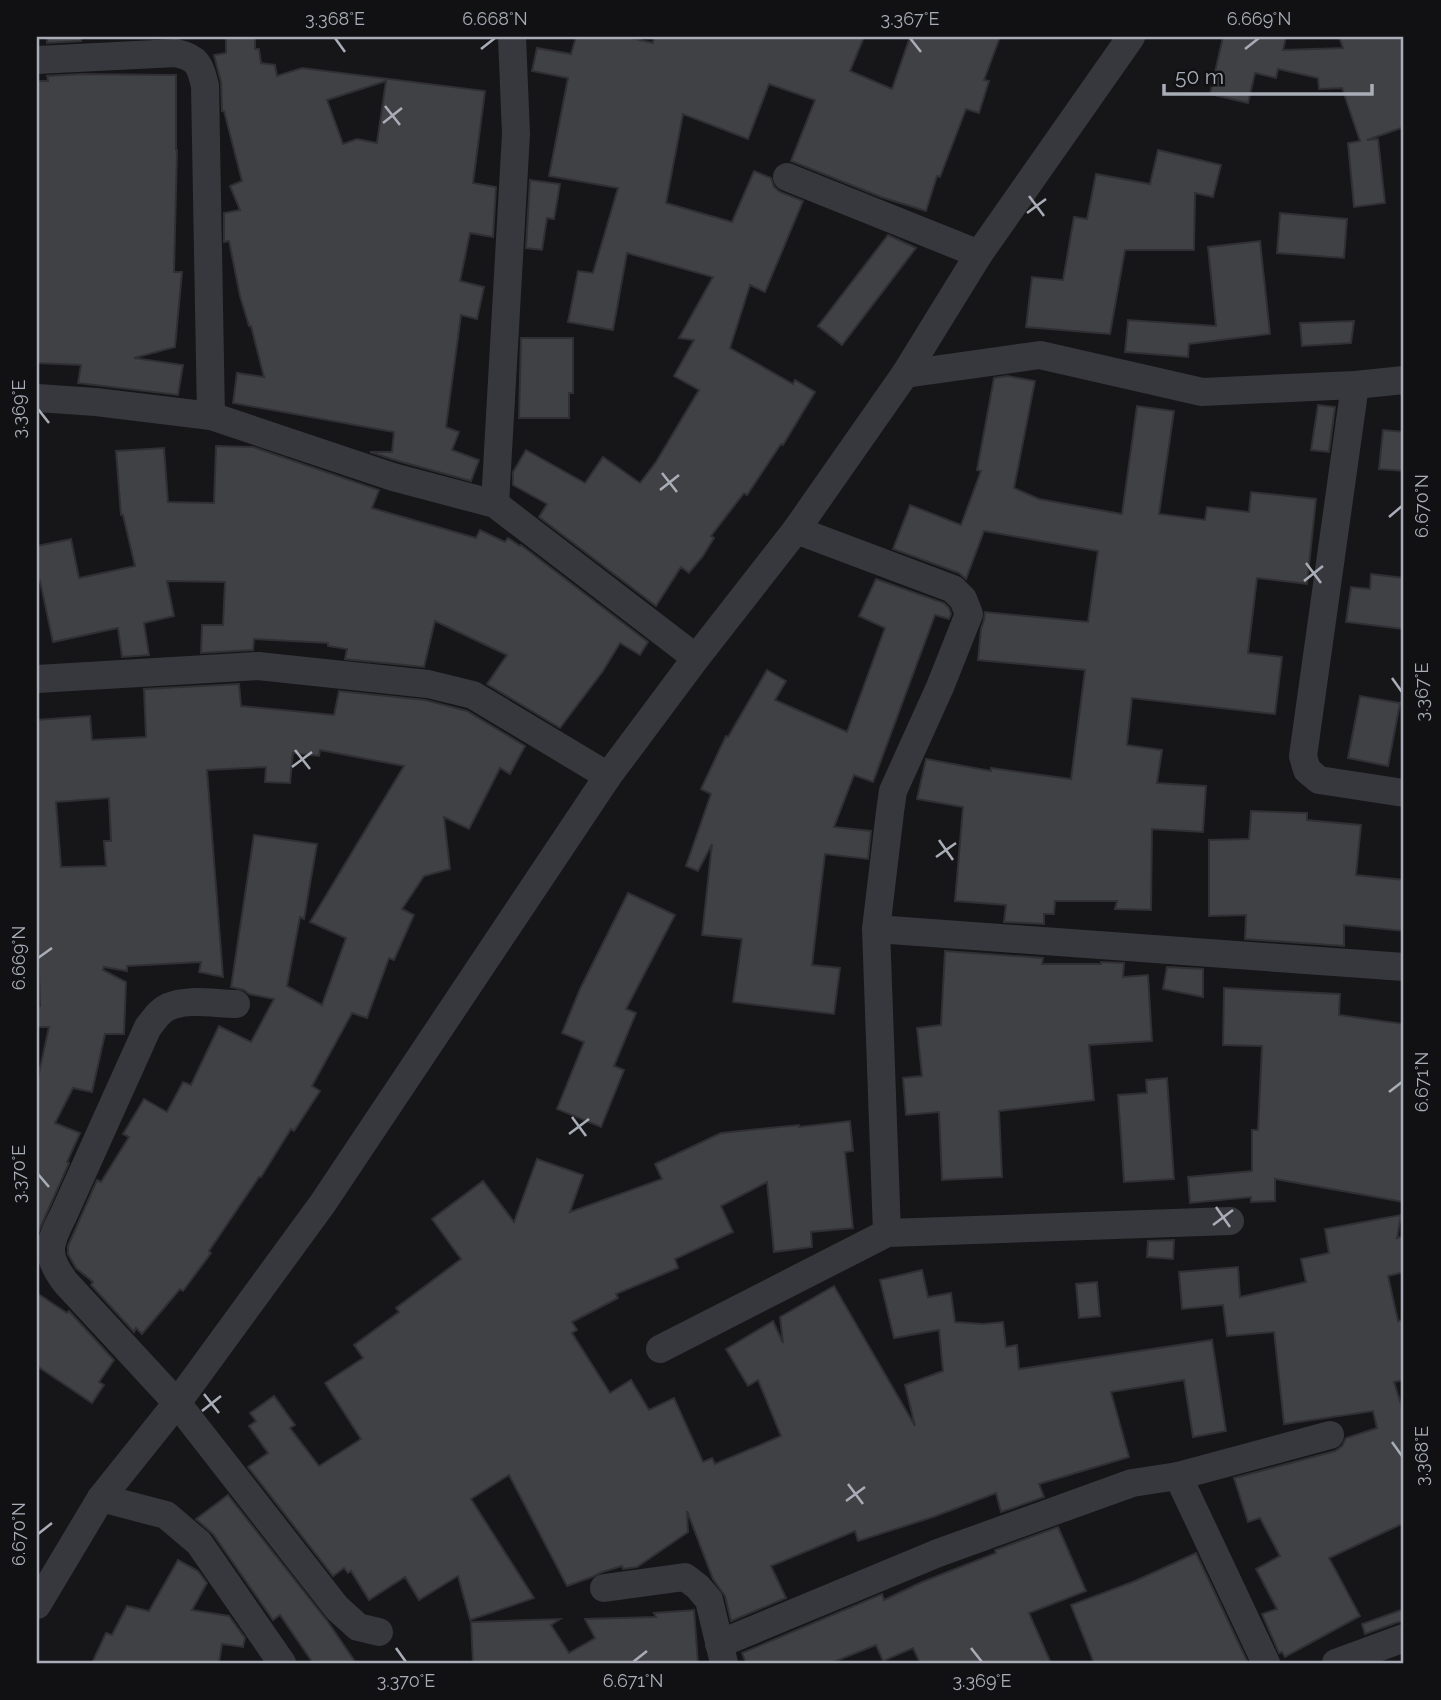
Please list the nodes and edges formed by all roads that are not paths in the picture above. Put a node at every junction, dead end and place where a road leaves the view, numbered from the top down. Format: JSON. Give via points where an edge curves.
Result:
{"nodes":[{"id":1,"x":512,"y":37,"type":"edge"},
{"id":2,"x":1131,"y":37,"type":"edge"},
{"id":3,"x":37,"y":60,"type":"edge"},
{"id":4,"x":787,"y":177,"type":"dead end"},
{"id":5,"x":979,"y":254,"type":"junction"},
{"id":6,"x":905,"y":374,"type":"junction"},
{"id":7,"x":1404,"y":380,"type":"edge"},
{"id":8,"x":1355,"y":385,"type":"junction"},
{"id":9,"x":37,"y":398,"type":"edge"},
{"id":10,"x":211,"y":416,"type":"junction"},
{"id":11,"x":495,"y":504,"type":"junction"},
{"id":12,"x":796,"y":530,"type":"junction"},
{"id":13,"x":696,"y":658,"type":"junction"},
{"id":14,"x":37,"y":679,"type":"edge"},
{"id":15,"x":608,"y":776,"type":"junction"},
{"id":16,"x":1404,"y":793,"type":"edge"},
{"id":17,"x":876,"y":929,"type":"junction"},
{"id":18,"x":1404,"y":967,"type":"edge"},
{"id":19,"x":236,"y":1004,"type":"dead end"},
{"id":20,"x":1230,"y":1221,"type":"dead end"},
{"id":21,"x":887,"y":1233,"type":"junction"},
{"id":22,"x":660,"y":1349,"type":"dead end"},
{"id":23,"x":177,"y":1403,"type":"junction"},
{"id":24,"x":1330,"y":1436,"type":"dead end"},
{"id":25,"x":1178,"y":1476,"type":"junction"},
{"id":26,"x":101,"y":1498,"type":"junction"},
{"id":27,"x":604,"y":1588,"type":"dead end"},
{"id":28,"x":37,"y":1605,"type":"edge"},
{"id":29,"x":379,"y":1632,"type":"dead end"},
{"id":30,"x":1404,"y":1638,"type":"edge"},
{"id":31,"x":722,"y":1654,"type":"edge"},
{"id":32,"x":282,"y":1663,"type":"edge"},
{"id":33,"x":1266,"y":1663,"type":"edge"},
{"id":34,"x":1336,"y":1663,"type":"edge"}],
"edges":[{"from":1,"to":11,"type":"street","via":[[516,134]]},
{"from":2,"to":5,"type":"street"},
{"from":3,"to":10,"type":"street","via":[[176,53],[191,57],[201,68]]},
{"from":4,"to":5,"type":"street"},
{"from":5,"to":6,"type":"street"},
{"from":6,"to":8,"type":"street","via":[[1040,355],[1202,392]]},
{"from":6,"to":12,"type":"street"},
{"from":7,"to":8,"type":"street"},
{"from":8,"to":16,"type":"street","via":[[1303,756],[1307,770],[1320,780]]},
{"from":9,"to":10,"type":"street"},
{"from":10,"to":11,"type":"street","via":[[393,477]]},
{"from":11,"to":13,"type":"street"},
{"from":12,"to":13,"type":"street"},
{"from":12,"to":17,"type":"street","via":[[953,589],[969,614],[893,791]]},
{"from":13,"to":15,"type":"street"},
{"from":14,"to":15,"type":"street","via":[[258,666],[428,684],[473,695]]},
{"from":15,"to":23,"type":"street","via":[[323,1203]]},
{"from":17,"to":18,"type":"street"},
{"from":17,"to":21,"type":"street"},
{"from":19,"to":23,"type":"street","via":[[186,1003],[167,1008],[148,1027],[52,1237],[56,1270]]},
{"from":20,"to":21,"type":"street"},
{"from":21,"to":22,"type":"street"},
{"from":23,"to":26,"type":"street"},
{"from":23,"to":29,"type":"street","via":[[337,1608],[358,1627]]},
{"from":24,"to":25,"type":"street"},
{"from":25,"to":31,"type":"street","via":[[1132,1483],[938,1553]]},
{"from":25,"to":33,"type":"street"},
{"from":26,"to":28,"type":"street"},
{"from":26,"to":32,"type":"street","via":[[166,1515],[199,1543]]},
{"from":27,"to":31,"type":"street","via":[[685,1577],[709,1600]]},
{"from":30,"to":34,"type":"street"}]}
